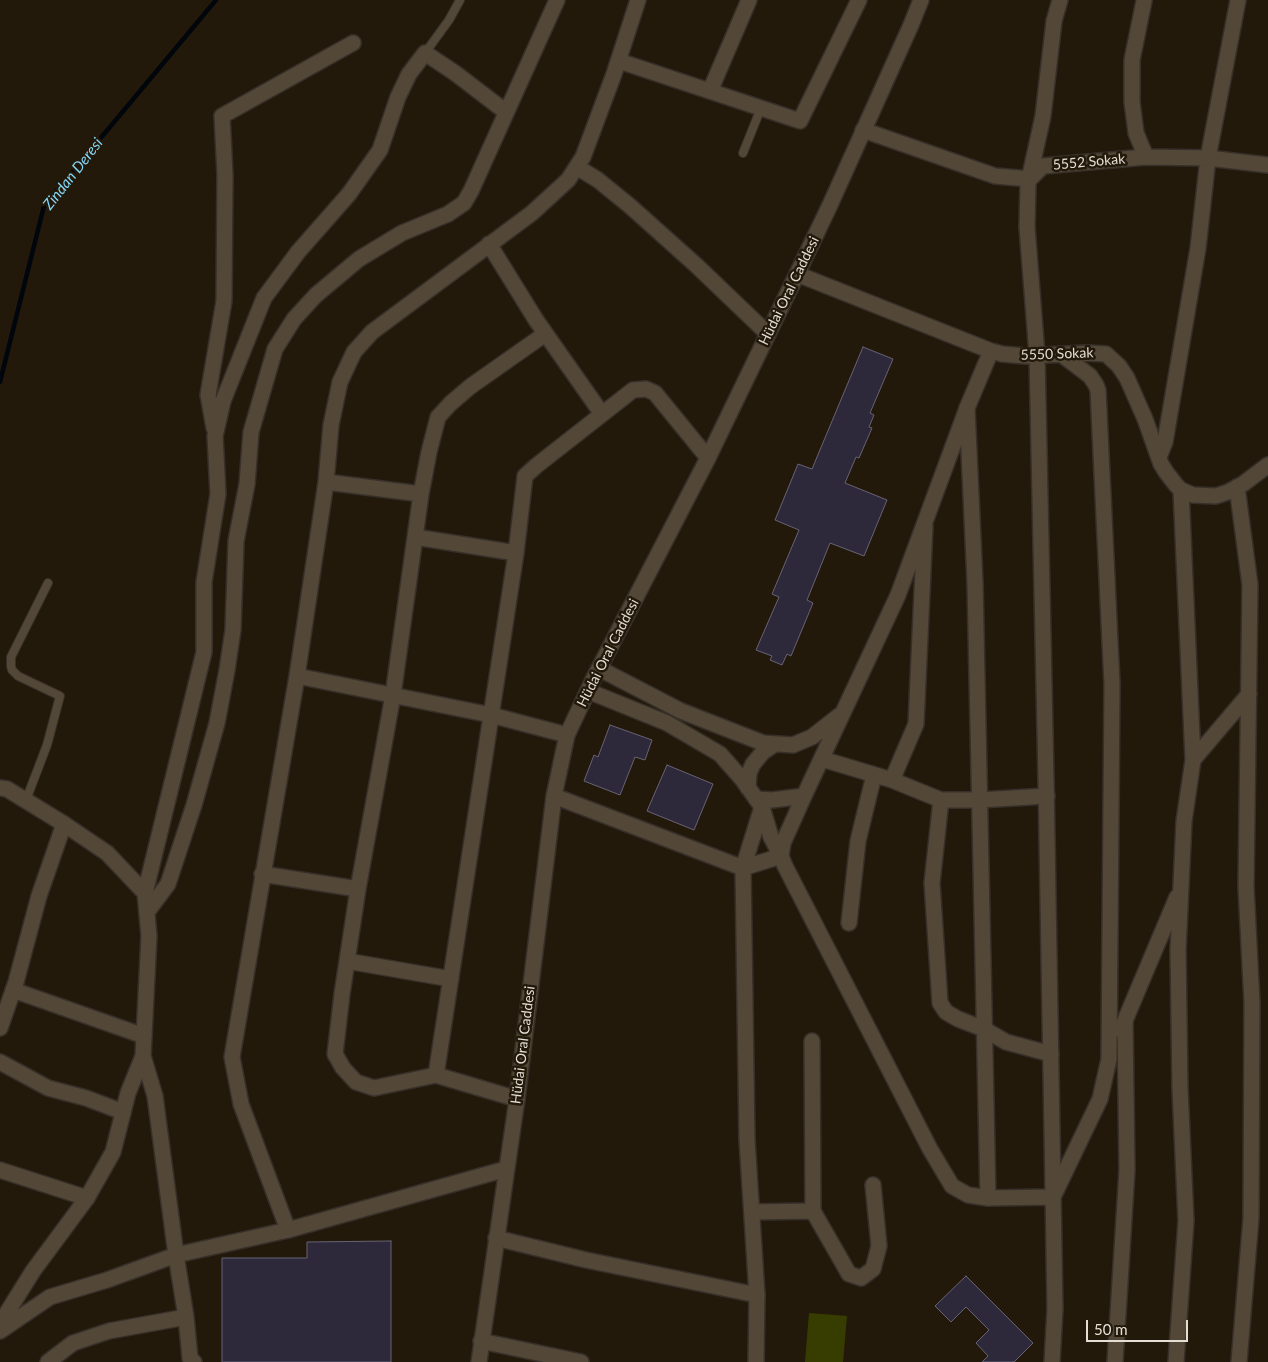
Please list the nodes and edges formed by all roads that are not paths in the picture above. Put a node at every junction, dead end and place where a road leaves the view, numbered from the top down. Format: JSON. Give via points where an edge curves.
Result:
{"nodes":[{"id":1,"x":460,"y":0,"type":"edge"},
{"id":2,"x":557,"y":0,"type":"edge"},
{"id":3,"x":638,"y":0,"type":"edge"},
{"id":4,"x":749,"y":0,"type":"edge"},
{"id":5,"x":859,"y":0,"type":"edge"},
{"id":6,"x":921,"y":0,"type":"edge"},
{"id":7,"x":1060,"y":0,"type":"edge"},
{"id":8,"x":1238,"y":0,"type":"edge"},
{"id":9,"x":1144,"y":1,"type":"edge"},
{"id":10,"x":353,"y":43,"type":"dead end"},
{"id":11,"x":425,"y":53,"type":"junction"},
{"id":12,"x":619,"y":61,"type":"junction"},
{"id":13,"x":710,"y":91,"type":"junction"},
{"id":14,"x":760,"y":108,"type":"junction"},
{"id":15,"x":506,"y":112,"type":"junction"},
{"id":16,"x":863,"y":130,"type":"junction"},
{"id":17,"x":742,"y":153,"type":"dead end"},
{"id":18,"x":1146,"y":157,"type":"junction"},
{"id":19,"x":1208,"y":158,"type":"junction"},
{"id":20,"x":1268,"y":165,"type":"edge"},
{"id":21,"x":576,"y":167,"type":"junction"},
{"id":22,"x":1030,"y":179,"type":"junction"},
{"id":23,"x":489,"y":244,"type":"junction"},
{"id":24,"x":797,"y":274,"type":"junction"},
{"id":25,"x":546,"y":334,"type":"junction"},
{"id":26,"x":768,"y":334,"type":"junction"},
{"id":27,"x":990,"y":351,"type":"junction"},
{"id":28,"x":1061,"y":354,"type":"junction"},
{"id":29,"x":1037,"y":355,"type":"junction"},
{"id":30,"x":967,"y":408,"type":"junction"},
{"id":31,"x":602,"y":414,"type":"junction"},
{"id":32,"x":215,"y":436,"type":"junction"},
{"id":33,"x":1159,"y":457,"type":"junction"},
{"id":34,"x":708,"y":458,"type":"junction"},
{"id":35,"x":1268,"y":465,"type":"edge"},
{"id":36,"x":326,"y":482,"type":"junction"},
{"id":37,"x":1237,"y":487,"type":"junction"},
{"id":38,"x":1181,"y":490,"type":"junction"},
{"id":39,"x":421,"y":494,"type":"junction"},
{"id":40,"x":925,"y":522,"type":"junction"},
{"id":41,"x":415,"y":537,"type":"junction"},
{"id":42,"x":516,"y":553,"type":"junction"},
{"id":43,"x":48,"y":583,"type":"dead end"},
{"id":44,"x":600,"y":670,"type":"junction"},
{"id":45,"x":297,"y":676,"type":"junction"},
{"id":46,"x":588,"y":691,"type":"junction"},
{"id":47,"x":1249,"y":694,"type":"junction"},
{"id":48,"x":393,"y":696,"type":"junction"},
{"id":49,"x":844,"y":712,"type":"junction"},
{"id":50,"x":491,"y":714,"type":"junction"},
{"id":51,"x":567,"y":735,"type":"junction"},
{"id":52,"x":775,"y":744,"type":"junction"},
{"id":53,"x":793,"y":745,"type":"junction"},
{"id":54,"x":822,"y":758,"type":"junction"},
{"id":55,"x":1193,"y":760,"type":"junction"},
{"id":56,"x":874,"y":775,"type":"junction"},
{"id":57,"x":892,"y":780,"type":"junction"},
{"id":58,"x":0,"y":788,"type":"edge"},
{"id":59,"x":554,"y":796,"type":"junction"},
{"id":60,"x":804,"y":796,"type":"junction"},
{"id":61,"x":1047,"y":796,"type":"junction"},
{"id":62,"x":755,"y":798,"type":"junction"},
{"id":63,"x":26,"y":800,"type":"junction"},
{"id":64,"x":941,"y":800,"type":"junction"},
{"id":65,"x":979,"y":800,"type":"junction"},
{"id":66,"x":64,"y":824,"type":"junction"},
{"id":67,"x":782,"y":856,"type":"junction"},
{"id":68,"x":743,"y":868,"type":"junction"},
{"id":69,"x":262,"y":874,"type":"junction"},
{"id":70,"x":1181,"y":886,"type":"junction"},
{"id":71,"x":358,"y":889,"type":"junction"},
{"id":72,"x":145,"y":893,"type":"junction"},
{"id":73,"x":146,"y":912,"type":"junction"},
{"id":74,"x":849,"y":922,"type":"dead end"},
{"id":75,"x":347,"y":961,"type":"junction"},
{"id":76,"x":451,"y":979,"type":"junction"},
{"id":77,"x":13,"y":990,"type":"junction"},
{"id":78,"x":1125,"y":1021,"type":"junction"},
{"id":79,"x":0,"y":1028,"type":"edge"},
{"id":80,"x":984,"y":1029,"type":"junction"},
{"id":81,"x":144,"y":1036,"type":"junction"},
{"id":82,"x":812,"y":1041,"type":"dead end"},
{"id":83,"x":1051,"y":1054,"type":"junction"},
{"id":84,"x":143,"y":1056,"type":"junction"},
{"id":85,"x":1109,"y":1059,"type":"junction"},
{"id":86,"x":0,"y":1062,"type":"edge"},
{"id":87,"x":436,"y":1075,"type":"junction"},
{"id":88,"x":517,"y":1099,"type":"junction"},
{"id":89,"x":123,"y":1112,"type":"junction"},
{"id":90,"x":506,"y":1169,"type":"junction"},
{"id":91,"x":0,"y":1170,"type":"edge"},
{"id":92,"x":873,"y":1185,"type":"dead end"},
{"id":93,"x":1053,"y":1197,"type":"junction"},
{"id":94,"x":87,"y":1198,"type":"junction"},
{"id":95,"x":988,"y":1198,"type":"junction"},
{"id":96,"x":813,"y":1211,"type":"junction"},
{"id":97,"x":752,"y":1212,"type":"junction"},
{"id":98,"x":288,"y":1230,"type":"junction"},
{"id":99,"x":496,"y":1238,"type":"junction"},
{"id":100,"x":176,"y":1256,"type":"junction"},
{"id":101,"x":757,"y":1295,"type":"junction"},
{"id":102,"x":186,"y":1317,"type":"junction"},
{"id":103,"x":0,"y":1324,"type":"edge"},
{"id":104,"x":0,"y":1331,"type":"edge"},
{"id":105,"x":482,"y":1341,"type":"junction"},
{"id":106,"x":190,"y":1361,"type":"edge"},
{"id":107,"x":48,"y":1362,"type":"edge"},
{"id":108,"x":479,"y":1362,"type":"edge"},
{"id":109,"x":581,"y":1362,"type":"edge"},
{"id":110,"x":756,"y":1362,"type":"edge"},
{"id":111,"x":1052,"y":1362,"type":"edge"},
{"id":112,"x":1116,"y":1362,"type":"edge"},
{"id":113,"x":1176,"y":1362,"type":"edge"},
{"id":114,"x":1239,"y":1362,"type":"edge"}],
"edges":[{"from":1,"to":11,"type":"lane"},
{"from":2,"to":15,"type":"street"},
{"from":3,"to":12,"type":"street"},
{"from":4,"to":13,"type":"street"},
{"from":5,"to":14,"type":"street","via":[[800,121]]},
{"from":6,"to":16,"type":"street","name":"Hüdai Oral Caddesi"},
{"from":7,"to":22,"type":"street"},
{"from":8,"to":19,"type":"street"},
{"from":9,"to":18,"type":"street","via":[[1132,60],[1132,102],[1136,132]]},
{"from":10,"to":32,"type":"street","via":[[222,116],[224,301],[208,395]]},
{"from":11,"to":15,"type":"street"},
{"from":11,"to":32,"type":"street","via":[[409,74],[398,97],[380,150],[350,194],[298,252],[264,298],[223,401]]},
{"from":12,"to":13,"type":"street"},
{"from":12,"to":21,"type":"street","via":[[583,157]]},
{"from":13,"to":14,"type":"street"},
{"from":14,"to":17,"type":"lane"},
{"from":15,"to":73,"type":"street","via":[[464,203],[359,258],[299,313],[275,349],[252,432],[247,484],[236,541],[233,630],[217,722],[168,884]]},
{"from":16,"to":22,"type":"street","via":[[994,176]]},
{"from":16,"to":24,"type":"street","name":"Hüdai Oral Caddesi"},
{"from":18,"to":19,"type":"street","name":"5552 Sokak"},
{"from":18,"to":22,"type":"street","name":"5552 Sokak","via":[[1043,166]]},
{"from":19,"to":20,"type":"street","name":"5552 Sokak"},
{"from":19,"to":33,"type":"street","via":[[1198,248],[1165,442]]},
{"from":21,"to":23,"type":"street","via":[[568,180],[532,213]]},
{"from":21,"to":26,"type":"street","via":[[630,206]]},
{"from":22,"to":29,"type":"street","via":[[1027,227]]},
{"from":23,"to":25,"type":"street"},
{"from":23,"to":36,"type":"street","via":[[372,332],[354,352],[340,382],[331,425]]},
{"from":24,"to":26,"type":"street","name":"Hüdai Oral Caddesi"},
{"from":24,"to":27,"type":"street","name":"5550 Sokak"},
{"from":25,"to":31,"type":"street"},
{"from":25,"to":39,"type":"street","via":[[471,386],[438,417]]},
{"from":26,"to":34,"type":"street","name":"Hüdai Oral Caddesi"},
{"from":27,"to":29,"type":"street","name":"5550 Sokak","via":[[1013,356]]},
{"from":27,"to":30,"type":"street"},
{"from":28,"to":29,"type":"street","name":"5550 Sokak"},
{"from":28,"to":33,"type":"street","name":"5550 Sokak","via":[[1106,354],[1120,366]]},
{"from":28,"to":85,"type":"street","via":[[1090,376],[1098,390],[1112,684]]},
{"from":29,"to":61,"type":"street"},
{"from":30,"to":40,"type":"street"},
{"from":30,"to":65,"type":"street"},
{"from":31,"to":34,"type":"street","via":[[633,390],[646,389],[655,393]]},
{"from":31,"to":42,"type":"street","via":[[525,476]]},
{"from":32,"to":72,"type":"street","via":[[218,494],[204,582],[204,652]]},
{"from":33,"to":38,"type":"street","name":"5550 Sokak"},
{"from":34,"to":44,"type":"street","name":"Hüdai Oral Caddesi"},
{"from":35,"to":37,"type":"street"},
{"from":36,"to":39,"type":"street"},
{"from":36,"to":45,"type":"street"},
{"from":37,"to":38,"type":"street","via":[[1216,496],[1193,495]]},
{"from":37,"to":47,"type":"street","via":[[1250,586]]},
{"from":38,"to":55,"type":"street"},
{"from":39,"to":41,"type":"street"},
{"from":40,"to":49,"type":"street","via":[[898,595]]},
{"from":40,"to":57,"type":"street","via":[[916,724]]},
{"from":41,"to":42,"type":"street"},
{"from":41,"to":48,"type":"street"},
{"from":42,"to":50,"type":"street"},
{"from":43,"to":63,"type":"lane","via":[[11,657],[12,670],[18,676],[60,696],[47,745]]},
{"from":44,"to":46,"type":"street","name":"Hüdai Oral Caddesi"},
{"from":44,"to":52,"type":"street","via":[[681,711],[763,743]]},
{"from":45,"to":48,"type":"street"},
{"from":45,"to":69,"type":"street"},
{"from":46,"to":51,"type":"street","name":"Hüdai Oral Caddesi"},
{"from":46,"to":62,"type":"street","via":[[667,723],[720,754]]},
{"from":47,"to":55,"type":"street"},
{"from":47,"to":114,"type":"street","via":[[1246,887],[1252,1003],[1251,1218]]},
{"from":48,"to":50,"type":"street"},
{"from":48,"to":71,"type":"street"},
{"from":49,"to":53,"type":"street","via":[[812,737]]},
{"from":49,"to":54,"type":"street"},
{"from":50,"to":51,"type":"street"},
{"from":50,"to":76,"type":"street"},
{"from":51,"to":59,"type":"street","name":"Hüdai Oral Caddesi"},
{"from":52,"to":53,"type":"street"},
{"from":52,"to":62,"type":"street","via":[[763,752],[749,773]]},
{"from":53,"to":54,"type":"street"},
{"from":54,"to":56,"type":"street"},
{"from":54,"to":60,"type":"street"},
{"from":55,"to":70,"type":"street","via":[[1184,821]]},
{"from":56,"to":57,"type":"street"},
{"from":56,"to":74,"type":"street","via":[[858,841]]},
{"from":57,"to":64,"type":"street"},
{"from":58,"to":63,"type":"street"},
{"from":59,"to":68,"type":"street"},
{"from":59,"to":88,"type":"street","name":"Hüdai Oral Caddesi"},
{"from":60,"to":62,"type":"street","via":[[772,800]]},
{"from":60,"to":67,"type":"street","via":[[783,843]]},
{"from":61,"to":65,"type":"street"},
{"from":61,"to":83,"type":"street"},
{"from":62,"to":67,"type":"street"},
{"from":62,"to":68,"type":"street"},
{"from":63,"to":66,"type":"street"},
{"from":64,"to":65,"type":"street"},
{"from":64,"to":80,"type":"street","via":[[932,883],[940,1003],[946,1012]]},
{"from":65,"to":80,"type":"street"},
{"from":66,"to":72,"type":"street","via":[[107,853]]},
{"from":66,"to":77,"type":"street","via":[[39,896]]},
{"from":67,"to":68,"type":"street"},
{"from":67,"to":95,"type":"street","via":[[930,1149],[952,1186],[968,1196]]},
{"from":68,"to":97,"type":"street","via":[[747,1130]]},
{"from":69,"to":71,"type":"street"},
{"from":69,"to":98,"type":"street","via":[[232,1057],[241,1104]]},
{"from":70,"to":78,"type":"street"},
{"from":70,"to":113,"type":"street","via":[[1178,960],[1186,1221]]},
{"from":71,"to":75,"type":"street"},
{"from":72,"to":73,"type":"street"},
{"from":73,"to":81,"type":"street","via":[[149,936]]},
{"from":75,"to":76,"type":"street"},
{"from":75,"to":87,"type":"street","via":[[336,1054],[343,1068],[356,1082],[374,1088]]},
{"from":76,"to":87,"type":"street"},
{"from":77,"to":79,"type":"street"},
{"from":77,"to":81,"type":"street"},
{"from":78,"to":85,"type":"street"},
{"from":78,"to":112,"type":"street","via":[[1127,1170]]},
{"from":80,"to":83,"type":"street","via":[[1006,1042]]},
{"from":80,"to":95,"type":"street"},
{"from":81,"to":84,"type":"street"},
{"from":82,"to":96,"type":"street"},
{"from":83,"to":93,"type":"street"},
{"from":84,"to":89,"type":"street"},
{"from":84,"to":100,"type":"street","via":[[155,1096]]},
{"from":85,"to":93,"type":"street","via":[[1100,1099]]},
{"from":86,"to":89,"type":"street","via":[[48,1088]]},
{"from":87,"to":88,"type":"street"},
{"from":88,"to":90,"type":"street","name":"Hüdai Oral Caddesi"},
{"from":89,"to":94,"type":"street","via":[[113,1152]]},
{"from":90,"to":98,"type":"street"},
{"from":90,"to":99,"type":"street","name":"Hüdai Oral Caddesi"},
{"from":91,"to":94,"type":"street"},
{"from":92,"to":96,"type":"street","via":[[879,1246],[873,1269],[861,1278],[849,1274]]},
{"from":93,"to":95,"type":"street"},
{"from":93,"to":111,"type":"street","via":[[1055,1309]]},
{"from":94,"to":103,"type":"street","via":[[33,1271]]},
{"from":96,"to":97,"type":"street"},
{"from":97,"to":101,"type":"street"},
{"from":98,"to":100,"type":"street"},
{"from":99,"to":101,"type":"street"},
{"from":99,"to":105,"type":"street","name":"Hüdai Oral Caddesi"},
{"from":100,"to":102,"type":"street"},
{"from":100,"to":104,"type":"street","via":[[50,1297]]},
{"from":101,"to":110,"type":"street"},
{"from":102,"to":106,"type":"street"},
{"from":102,"to":107,"type":"street","via":[[109,1332],[74,1343]]},
{"from":105,"to":108,"type":"street","name":"Hüdai Oral Caddesi"},
{"from":105,"to":109,"type":"street"}]}
